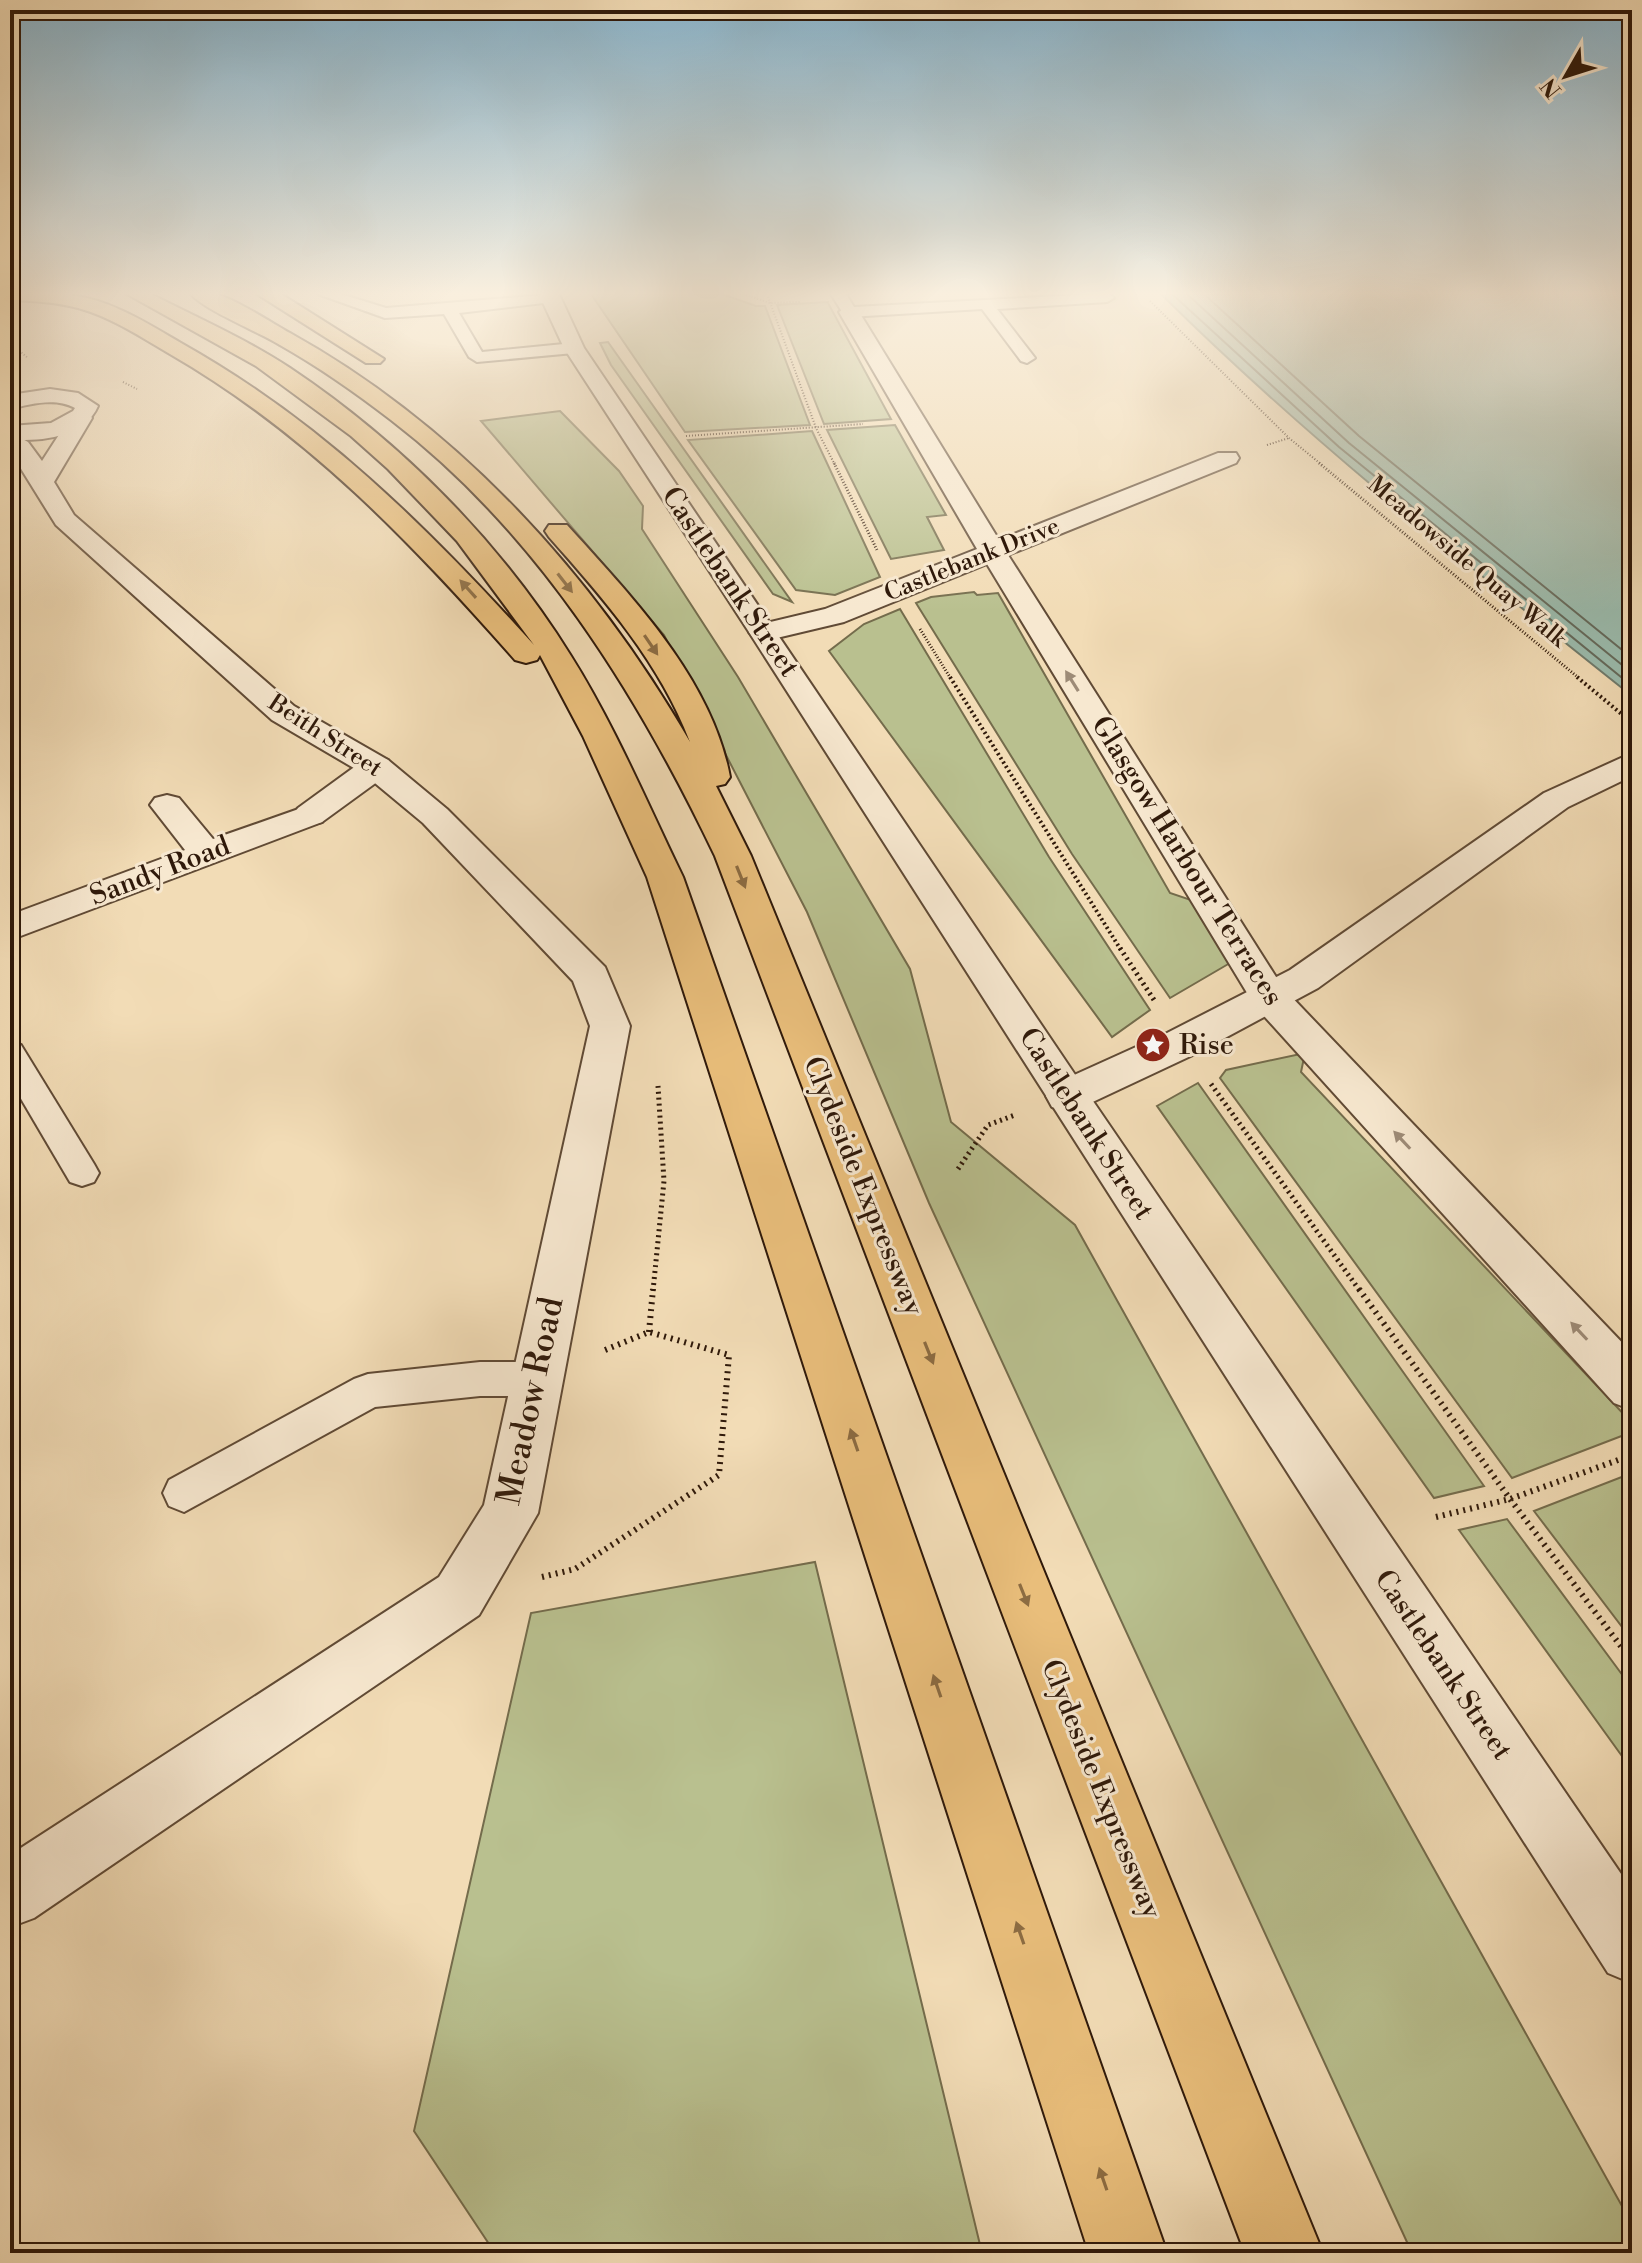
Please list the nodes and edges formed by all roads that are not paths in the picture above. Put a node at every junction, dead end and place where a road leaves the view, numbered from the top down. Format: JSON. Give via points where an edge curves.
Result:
{"nodes":[{"id":1,"x":72,"y":400,"type":"edge"},
{"id":2,"x":259,"y":400,"type":"edge"},
{"id":3,"x":318,"y":400,"type":"edge"},
{"id":4,"x":375,"y":400,"type":"edge"},
{"id":5,"x":609,"y":400,"type":"edge"},
{"id":6,"x":901,"y":400,"type":"edge"},
{"id":7,"x":81,"y":418,"type":"junction"},
{"id":8,"x":10,"y":436,"type":"edge"},
{"id":9,"x":1227,"y":458,"type":"dead end"},
{"id":10,"x":1147,"y":466,"type":"dead end"},
{"id":11,"x":1177,"y":478,"type":"junction"},
{"id":12,"x":41,"y":483,"type":"junction"},
{"id":13,"x":537,"y":506,"type":"dead end"},
{"id":14,"x":992,"y":551,"type":"junction"},
{"id":15,"x":764,"y":632,"type":"junction"},
{"id":16,"x":594,"y":731,"type":"junction"},
{"id":17,"x":1632,"y":763,"type":"edge"},
{"id":18,"x":376,"y":767,"type":"junction"},
{"id":19,"x":167,"y":805,"type":"dead end"},
{"id":20,"x":713,"y":812,"type":"junction"},
{"id":21,"x":207,"y":854,"type":"junction"},
{"id":22,"x":541,"y":922,"type":"joint"},
{"id":23,"x":10,"y":928,"type":"edge"},
{"id":24,"x":1269,"y":997,"type":"junction"},
{"id":25,"x":10,"y":1053,"type":"edge"},
{"id":26,"x":1067,"y":1096,"type":"junction"},
{"id":27,"x":82,"y":1173,"type":"dead end"},
{"id":28,"x":536,"y":1379,"type":"junction"},
{"id":29,"x":1632,"y":1388,"type":"edge"},
{"id":30,"x":184,"y":1493,"type":"dead end"},
{"id":31,"x":10,"y":1894,"type":"edge"},
{"id":32,"x":1632,"y":1949,"type":"edge"},
{"id":33,"x":1128,"y":2253,"type":"edge"},
{"id":34,"x":1284,"y":2253,"type":"edge"}],
"edges":[{"from":1,"to":7,"type":"street","via":[[84,403],[87,412]]},
{"from":16,"to":2,"type":"main road","one_way":true,"via":[[428,544],[356,473]]},
{"from":3,"to":16,"type":"main road","via":[[396,463],[508,587],[556,655]]},
{"from":4,"to":20,"type":"main road","name":"Clydeside Expressway","one_way":true,"via":[[488,496],[552,567],[644,691]]},
{"from":5,"to":15,"type":"street","name":"Castlebank Street"},
{"from":6,"to":14,"type":"street","name":"Glasgow Harbour Terraces"},
{"from":7,"to":8,"type":"street","name":"Beith Street"},
{"from":7,"to":12,"type":"street"},
{"from":8,"to":12,"type":"street","name":"Beith Street"},
{"from":9,"to":11,"type":"street","name":"Castlebank Drive"},
{"from":10,"to":11,"type":"street"},
{"from":11,"to":14,"type":"street","name":"Castlebank Drive"},
{"from":12,"to":18,"type":"street","name":"Beith Street","via":[[64,519],[283,713]]},
{"from":13,"to":20,"type":"main road","one_way":true,"via":[[610,589],[684,694],[713,757]]},
{"from":14,"to":15,"type":"street","name":"Castlebank Drive","via":[[834,616]]},
{"from":24,"to":14,"type":"street","name":"Glasgow Harbour Terraces","one_way":true},
{"from":15,"to":26,"type":"street","name":"Castlebank Street"},
{"from":33,"to":16,"type":"main road","one_way":true,"via":[[665,877]]},
{"from":17,"to":24,"type":"street","via":[[1556,800],[1304,979]]},
{"from":18,"to":21,"type":"street","name":"Sandy Road","via":[[310,815]]},
{"from":18,"to":22,"type":"street","name":"Beith Street","via":[[435,816]]},
{"from":19,"to":21,"type":"street"},
{"from":20,"to":34,"type":"main road","name":"Clydeside Expressway","one_way":true},
{"from":21,"to":23,"type":"street","name":"Sandy Road"},
{"from":22,"to":28,"type":"street","name":"Meadow Road","via":[[591,976],[610,1026]]},
{"from":24,"to":26,"type":"street"},
{"from":29,"to":24,"type":"street","name":"Glasgow Harbour Terraces","one_way":true},
{"from":25,"to":27,"type":"lane"},
{"from":26,"to":32,"type":"street","name":"Castlebank Street"},
{"from":28,"to":30,"type":"lane","via":[[368,1391]]},
{"from":28,"to":31,"type":"street","name":"Meadow Road","via":[[510,1513],[459,1596]]}]}
